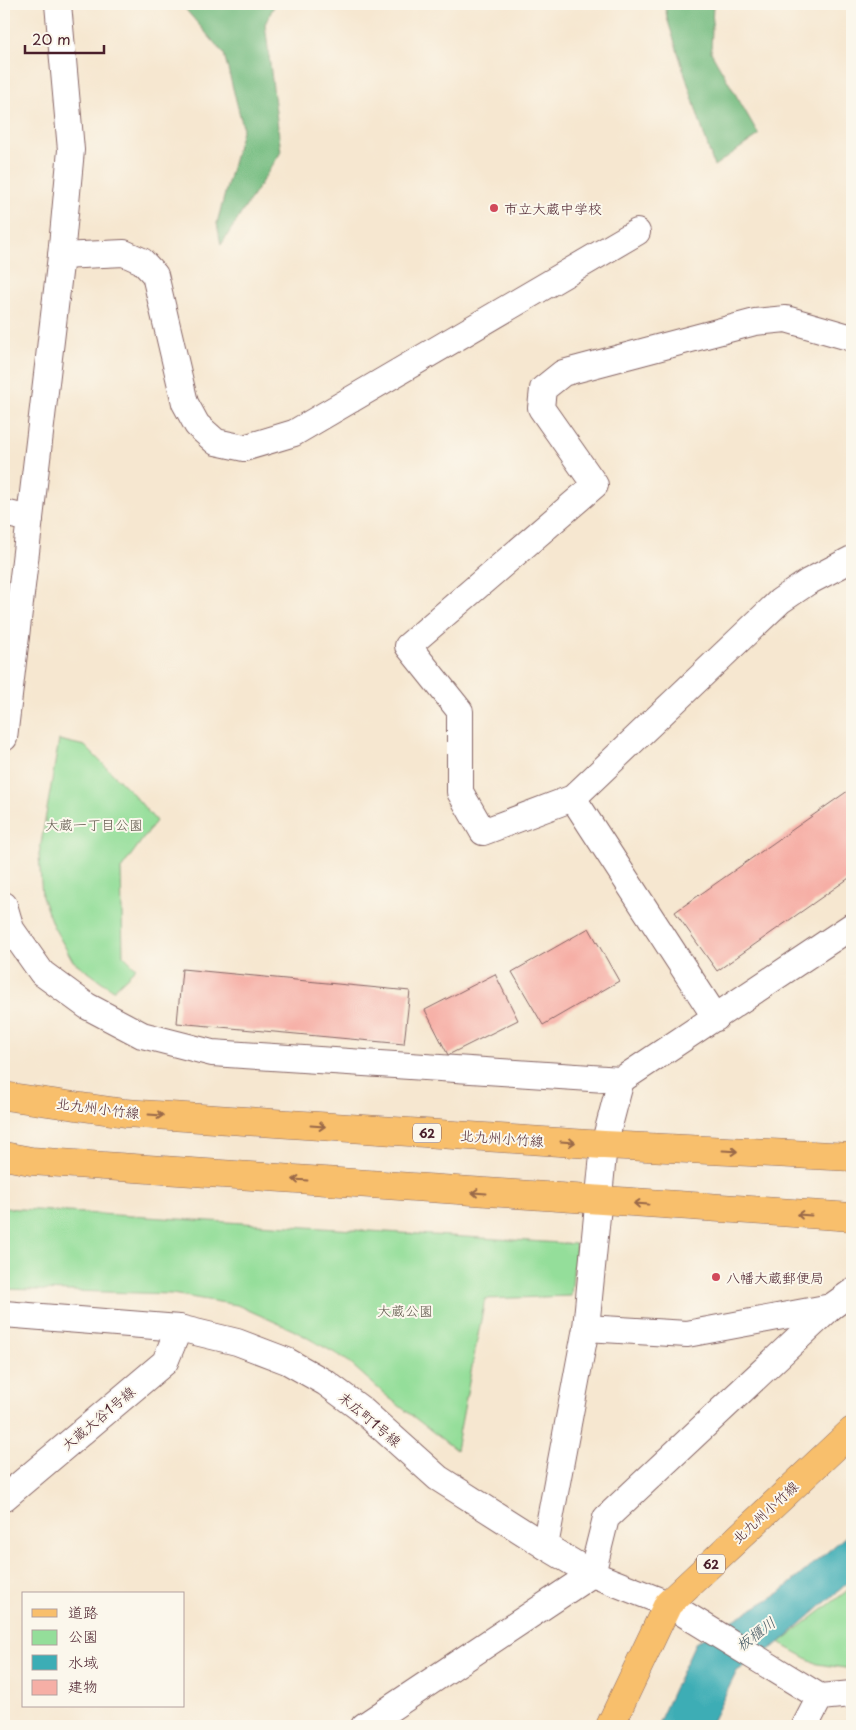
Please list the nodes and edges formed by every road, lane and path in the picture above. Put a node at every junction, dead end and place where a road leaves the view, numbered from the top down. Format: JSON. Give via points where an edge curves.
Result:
{"nodes":[{"id":1,"x":58,"y":4,"type":"edge"},
{"id":2,"x":637,"y":232,"type":"dead end"},
{"id":3,"x":61,"y":256,"type":"junction"},
{"id":4,"x":852,"y":338,"type":"edge"},
{"id":5,"x":4,"y":512,"type":"edge"},
{"id":6,"x":30,"y":519,"type":"junction"},
{"id":7,"x":852,"y":559,"type":"edge"},
{"id":8,"x":4,"y":738,"type":"edge"},
{"id":9,"x":573,"y":798,"type":"junction"},
{"id":10,"x":4,"y":904,"type":"edge"},
{"id":11,"x":852,"y":926,"type":"edge"},
{"id":12,"x":716,"y":1018,"type":"junction"},
{"id":13,"x":621,"y":1080,"type":"junction"},
{"id":14,"x":4,"y":1096,"type":"edge"},
{"id":15,"x":604,"y":1145,"type":"junction"},
{"id":16,"x":852,"y":1155,"type":"edge"},
{"id":17,"x":4,"y":1156,"type":"edge"},
{"id":18,"x":599,"y":1201,"type":"junction"},
{"id":19,"x":852,"y":1218,"type":"edge"},
{"id":20,"x":852,"y":1292,"type":"edge"},
{"id":21,"x":831,"y":1307,"type":"junction"},
{"id":22,"x":4,"y":1314,"type":"edge"},
{"id":23,"x":179,"y":1328,"type":"junction"},
{"id":24,"x":586,"y":1328,"type":"junction"},
{"id":25,"x":852,"y":1430,"type":"edge"},
{"id":26,"x":4,"y":1498,"type":"edge"},
{"id":27,"x":545,"y":1546,"type":"junction"},
{"id":28,"x":592,"y":1574,"type":"junction"},
{"id":29,"x":668,"y":1604,"type":"junction"},
{"id":30,"x":852,"y":1694,"type":"edge"},
{"id":31,"x":820,"y":1697,"type":"junction"},
{"id":32,"x":364,"y":1726,"type":"edge"},
{"id":33,"x":610,"y":1726,"type":"edge"},
{"id":34,"x":805,"y":1726,"type":"edge"}],
"edges":[{"from":1,"to":3,"type":"street","via":[[71,150]]},
{"from":2,"to":3,"type":"street","via":[[294,433],[244,448],[216,442],[197,425],[185,403],[155,275],[142,262],[124,253]]},
{"from":3,"to":6,"type":"street"},
{"from":4,"to":9,"type":"street","via":[[786,319],[755,322],[563,373],[543,389],[541,408],[595,485],[408,646],[460,712],[460,792],[483,832]]},
{"from":5,"to":6,"type":"street"},
{"from":6,"to":8,"type":"street"},
{"from":7,"to":9,"type":"street","via":[[780,601]]},
{"from":9,"to":12,"type":"street"},
{"from":10,"to":13,"type":"street","via":[[11,929],[42,973],[87,1006],[142,1036],[212,1053]]},
{"from":11,"to":12,"type":"street"},
{"from":12,"to":13,"type":"street"},
{"from":13,"to":15,"type":"street"},
{"from":14,"to":15,"type":"main road","name":"北九州小竹線","number":"62","one_way":true,"via":[[125,1113]]},
{"from":15,"to":16,"type":"main road","name":"北九州小竹線","number":"62","one_way":true},
{"from":15,"to":18,"type":"street"},
{"from":18,"to":17,"type":"main road","one_way":true,"via":[[31,1161]]},
{"from":19,"to":18,"type":"main road","one_way":true},
{"from":18,"to":24,"type":"street"},
{"from":20,"to":21,"type":"street"},
{"from":21,"to":24,"type":"street","via":[[687,1334]]},
{"from":21,"to":28,"type":"street","via":[[606,1518]]},
{"from":22,"to":23,"type":"street","name":"末広町1号線"},
{"from":23,"to":26,"type":"street","name":"大蔵大谷1号線","via":[[165,1362]]},
{"from":23,"to":27,"type":"street","name":"末広町1号線","via":[[237,1342],[287,1361],[326,1383],[361,1409],[438,1478]]},
{"from":24,"to":27,"type":"street"},
{"from":25,"to":29,"type":"main road","name":"北九州小竹線","number":"62"},
{"from":27,"to":28,"type":"street","name":"末広町1号線"},
{"from":28,"to":29,"type":"street","name":"末広町1号線"},
{"from":28,"to":32,"type":"street"},
{"from":29,"to":31,"type":"street","name":"末広町1号線"},
{"from":29,"to":33,"type":"main road","name":"北九州小竹線","number":"62"},
{"from":30,"to":31,"type":"street"},
{"from":31,"to":34,"type":"street"}]}
